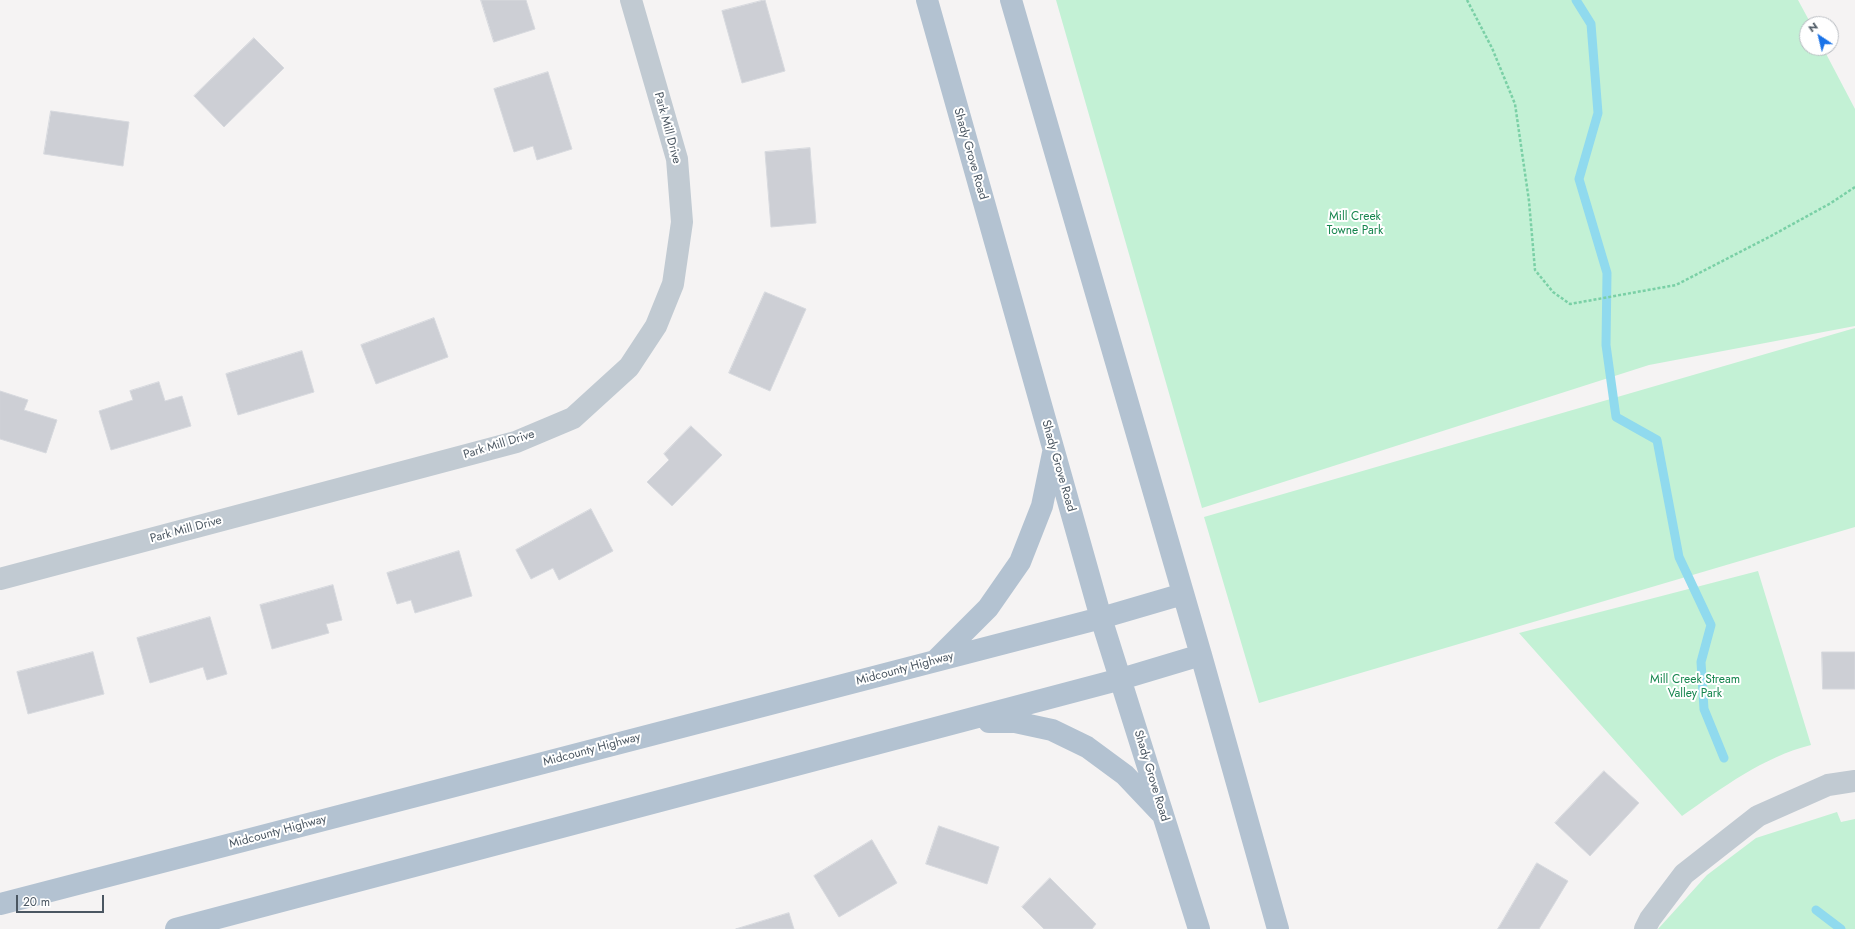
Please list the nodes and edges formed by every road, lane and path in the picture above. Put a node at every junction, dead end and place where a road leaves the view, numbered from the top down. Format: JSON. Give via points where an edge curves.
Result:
{"nodes":[{"id":1,"x":631,"y":0,"type":"edge"},
{"id":2,"x":927,"y":0,"type":"edge"},
{"id":3,"x":1011,"y":0,"type":"edge"},
{"id":4,"x":1467,"y":0,"type":"edge"},
{"id":5,"x":1855,"y":186,"type":"edge"},
{"id":6,"x":1054,"y":450,"type":"junction"},
{"id":7,"x":0,"y":579,"type":"edge"},
{"id":8,"x":1183,"y":594,"type":"junction"},
{"id":9,"x":1101,"y":618,"type":"junction"},
{"id":10,"x":1201,"y":655,"type":"junction"},
{"id":11,"x":935,"y":661,"type":"junction"},
{"id":12,"x":1121,"y":679,"type":"junction"},
{"id":13,"x":956,"y":723,"type":"junction"},
{"id":14,"x":1855,"y":781,"type":"edge"},
{"id":15,"x":1164,"y":816,"type":"junction"},
{"id":16,"x":0,"y":904,"type":"edge"},
{"id":17,"x":176,"y":929,"type":"edge"},
{"id":18,"x":1199,"y":929,"type":"edge"},
{"id":19,"x":1278,"y":929,"type":"edge"},
{"id":20,"x":1645,"y":929,"type":"edge"}],
"edges":[{"from":1,"to":7,"type":"street","name":"Park Mill Drive","via":[[677,159],[682,222],[673,284],[656,326],[629,367],[573,418],[516,442]]},
{"from":2,"to":6,"type":"main road","name":"Shady Grove Road"},
{"from":3,"to":8,"type":"main road"},
{"from":4,"to":5,"type":"path","via":[[1492,48],[1515,104],[1536,270],[1553,292],[1570,304],[1676,285],[1831,203]]},
{"from":6,"to":9,"type":"main road","name":"Shady Grove Road"},
{"from":6,"to":11,"type":"main road","via":[[1042,506],[1020,562],[988,608]]},
{"from":8,"to":9,"type":"main road","name":"Midcounty Highway"},
{"from":8,"to":10,"type":"main road"},
{"from":9,"to":11,"type":"main road","name":"Midcounty Highway"},
{"from":9,"to":12,"type":"main road","name":"Shady Grove Road"},
{"from":10,"to":12,"type":"main road"},
{"from":10,"to":19,"type":"main road"},
{"from":11,"to":16,"type":"main road","name":"Midcounty Highway"},
{"from":12,"to":13,"type":"main road"},
{"from":12,"to":15,"type":"main road","name":"Shady Grove Road"},
{"from":13,"to":15,"type":"main road","via":[[1015,722],[1052,730],[1087,747],[1125,775]]},
{"from":13,"to":17,"type":"main road"},
{"from":14,"to":20,"type":"street","via":[[1828,785],[1758,816],[1684,874]]},
{"from":15,"to":18,"type":"main road","name":"Shady Grove Road"}]}
